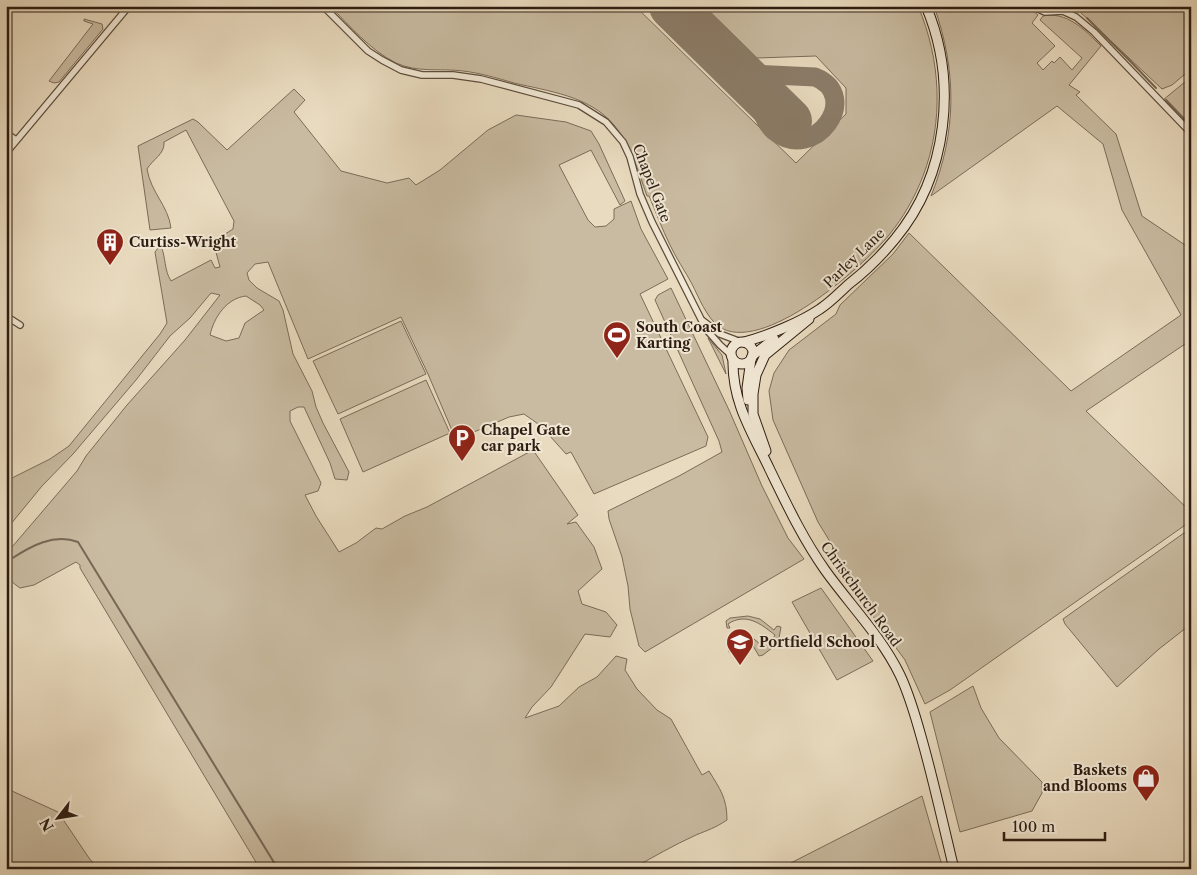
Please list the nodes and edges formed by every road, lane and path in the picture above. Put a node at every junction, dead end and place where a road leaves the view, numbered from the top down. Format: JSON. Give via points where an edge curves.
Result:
{"nodes":[{"id":1,"x":115,"y":6,"type":"edge"},
{"id":2,"x":323,"y":6,"type":"edge"},
{"id":3,"x":926,"y":6,"type":"edge"},
{"id":4,"x":1032,"y":6,"type":"edge"},
{"id":5,"x":126,"y":9,"type":"edge"},
{"id":6,"x":6,"y":133,"type":"edge"},
{"id":7,"x":1191,"y":133,"type":"edge"},
{"id":8,"x":16,"y":140,"type":"junction"},
{"id":9,"x":6,"y":152,"type":"edge"},
{"id":10,"x":820,"y":309,"type":"junction"},
{"id":11,"x":6,"y":316,"type":"edge"},
{"id":12,"x":803,"y":318,"type":"junction"},
{"id":13,"x":702,"y":319,"type":"junction"},
{"id":14,"x":20,"y":325,"type":"dead end"},
{"id":15,"x":743,"y":342,"type":"junction"},
{"id":16,"x":732,"y":357,"type":"junction"},
{"id":17,"x":752,"y":358,"type":"junction"},
{"id":18,"x":763,"y":455,"type":"junction"},
{"id":19,"x":770,"y":469,"type":"junction"},
{"id":20,"x":954,"y":869,"type":"edge"}],
"edges":[{"from":1,"to":5,"type":"street"},
{"from":2,"to":13,"type":"street","name":"Chapel Gate","via":[[368,51],[401,70],[422,75],[481,79],[579,105],[597,115],[614,130],[630,157],[652,222]]},
{"from":3,"to":10,"type":"main road","name":"Parley Lane","via":[[937,38],[944,84],[943,125],[931,175],[921,199],[896,238],[864,272]]},
{"from":4,"to":7,"type":"street","via":[[1045,12],[1063,11],[1076,17]]},
{"from":5,"to":8,"type":"street"},
{"from":6,"to":8,"type":"street"},
{"from":8,"to":9,"type":"street"},
{"from":10,"to":12,"type":"main road","name":"Parley Lane"},
{"from":10,"to":19,"type":"main road","via":[[765,355],[756,375],[753,414]]},
{"from":11,"to":14,"type":"street"},
{"from":12,"to":15,"type":"main road","name":"Parley Lane"},
{"from":12,"to":17,"type":"main road","name":"Parley Lane"},
{"from":13,"to":15,"type":"street","name":"Chapel Gate","via":[[720,334]]},
{"from":13,"to":16,"type":"street","name":"Chapel Gate","via":[[710,335]]},
{"from":15,"to":16,"type":"main road","via":[[733,347]]},
{"from":15,"to":17,"type":"main road","via":[[752,349]]},
{"from":16,"to":17,"type":"main road","via":[[742,364]]},
{"from":16,"to":18,"type":"main road","name":"Christchurch Road","via":[[742,414]]},
{"from":17,"to":18,"type":"main road","name":"Christchurch Road","via":[[747,388],[748,410]]},
{"from":18,"to":19,"type":"main road","name":"Christchurch Road"},
{"from":19,"to":20,"type":"main road","name":"Christchurch Road","via":[[824,570],[881,642],[900,674],[915,712]]}]}
